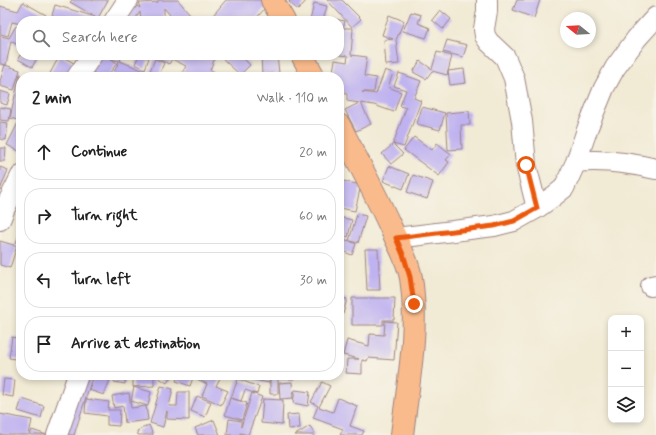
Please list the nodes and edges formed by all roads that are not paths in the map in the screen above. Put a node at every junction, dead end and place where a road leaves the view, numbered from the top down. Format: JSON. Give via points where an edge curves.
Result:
{"nodes":[{"id":1,"x":128,"y":0,"type":"edge"},
{"id":2,"x":272,"y":0,"type":"edge"},
{"id":3,"x":487,"y":0,"type":"edge"},
{"id":4,"x":117,"y":16,"type":"edge"},
{"id":5,"x":281,"y":16,"type":"edge"},
{"id":6,"x":656,"y":17,"type":"edge"},
{"id":7,"x":89,"y":60,"type":"edge"},
{"id":8,"x":305,"y":60,"type":"edge"},
{"id":9,"x":80,"y":72,"type":"edge"},
{"id":10,"x":311,"y":72,"type":"edge"},
{"id":11,"x":344,"y":134,"type":"edge"},
{"id":12,"x":576,"y":162,"type":"junction"},
{"id":13,"x":656,"y":169,"type":"edge"},
{"id":14,"x":16,"y":186,"type":"edge"},
{"id":15,"x":537,"y":208,"type":"junction"},
{"id":16,"x":0,"y":220,"type":"edge"},
{"id":17,"x":396,"y":238,"type":"junction"},
{"id":18,"x":76,"y":380,"type":"edge"},
{"id":19,"x":57,"y":435,"type":"edge"},
{"id":20,"x":402,"y":435,"type":"edge"}],
"edges":[{"from":1,"to":4,"type":"street"},
{"from":2,"to":5,"type":"main road"},
{"from":3,"to":15,"type":"street","via":[[485,36],[505,57],[514,78],[522,121],[526,165]]},
{"from":6,"to":12,"type":"street","via":[[637,38],[604,88]]},
{"from":7,"to":9,"type":"street"},
{"from":8,"to":10,"type":"main road"},
{"from":11,"to":17,"type":"main road"},
{"from":12,"to":13,"type":"street","via":[[594,160]]},
{"from":12,"to":15,"type":"street","via":[[564,188]]},
{"from":14,"to":16,"type":"street"},
{"from":15,"to":17,"type":"street","via":[[514,221],[494,226]]},
{"from":17,"to":20,"type":"main road","via":[[410,277],[414,304],[414,344]]},
{"from":18,"to":19,"type":"street"}]}
